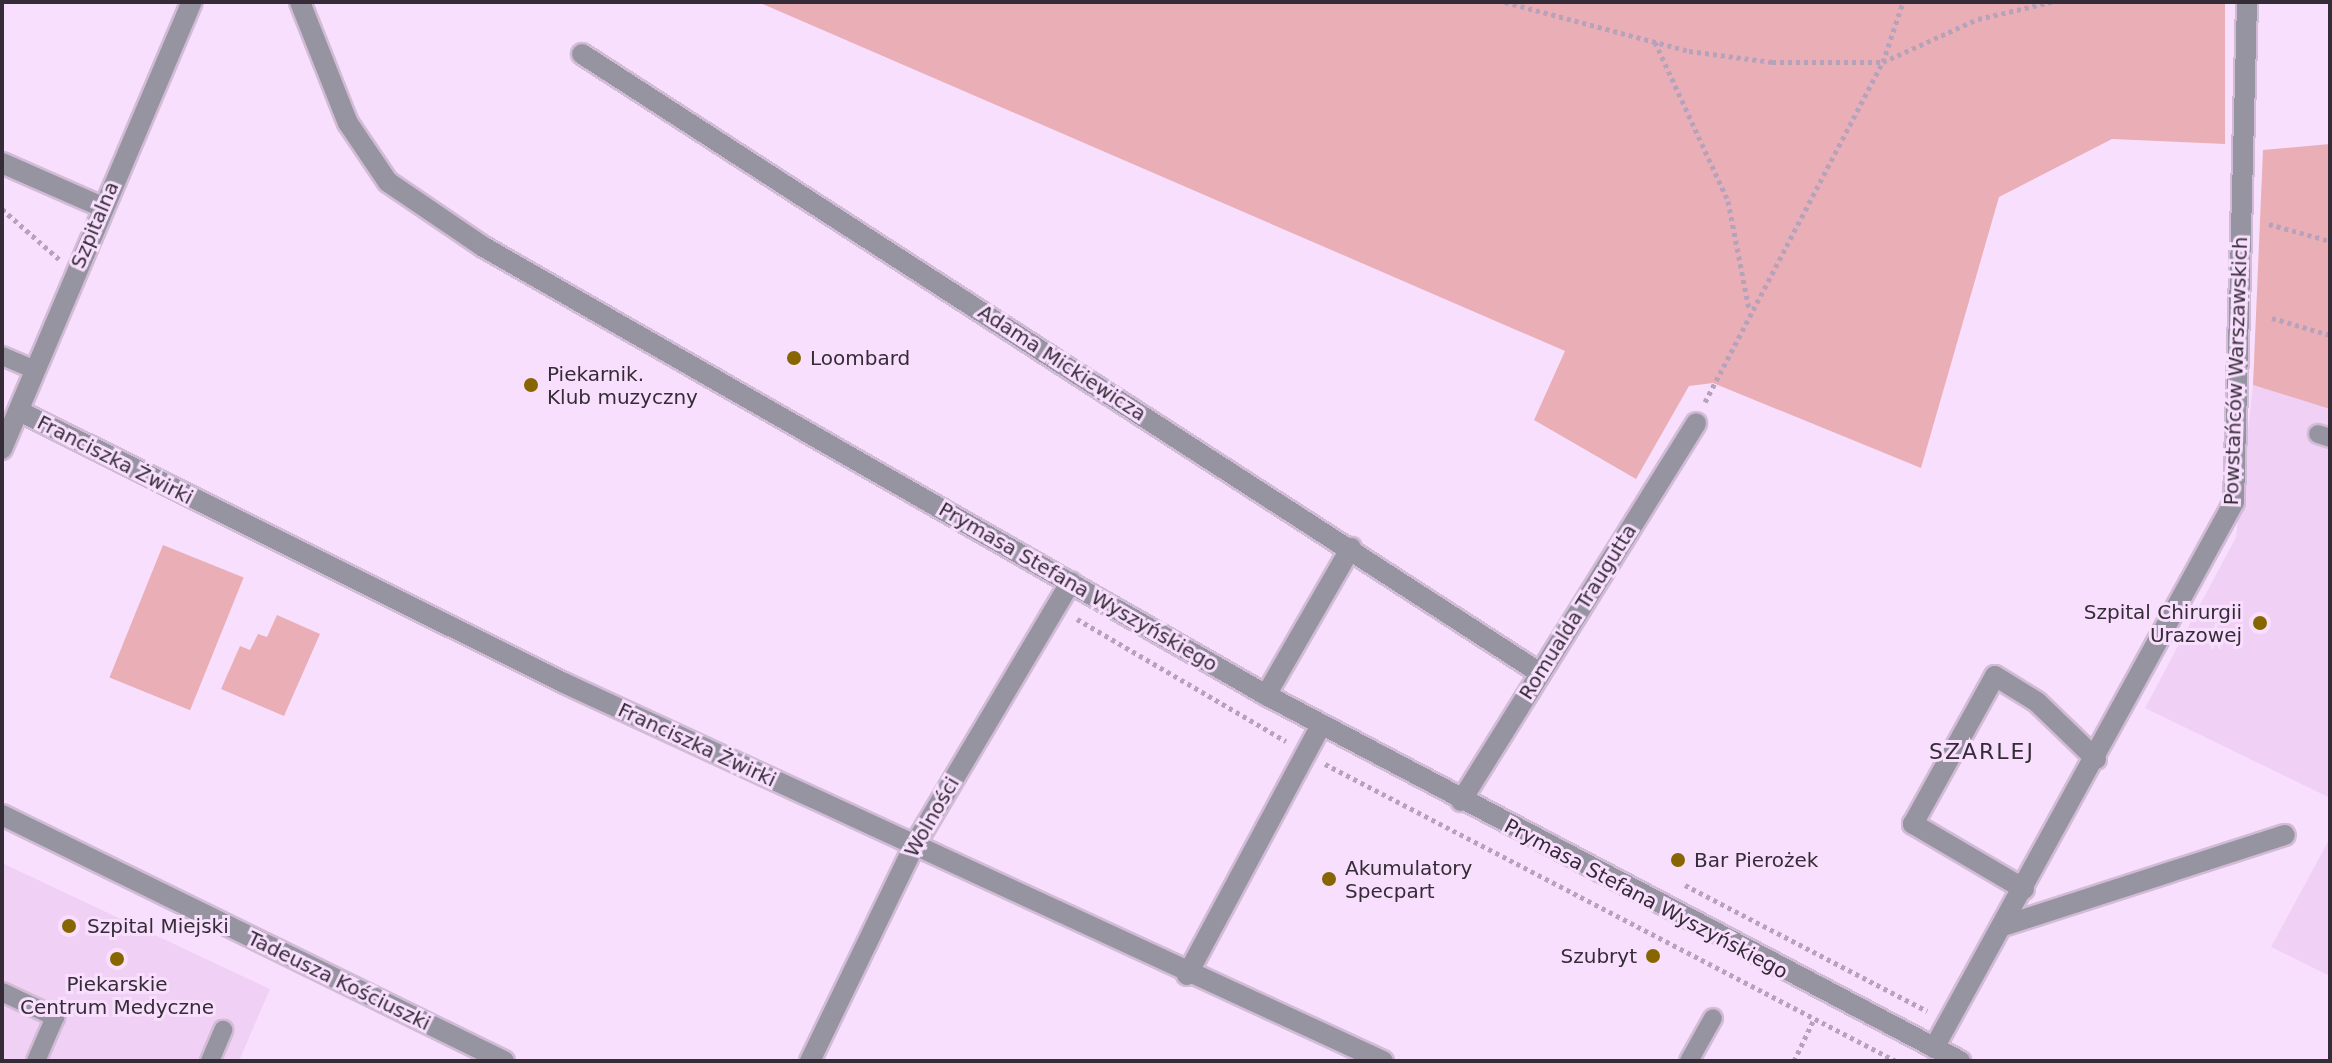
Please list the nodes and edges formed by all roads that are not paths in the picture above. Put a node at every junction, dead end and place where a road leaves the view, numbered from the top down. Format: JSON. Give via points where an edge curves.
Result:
{"nodes":[{"id":1,"x":192,"y":2,"type":"edge"},
{"id":2,"x":300,"y":2,"type":"edge"},
{"id":3,"x":2247,"y":2,"type":"edge"},
{"id":4,"x":582,"y":54,"type":"dead end"},
{"id":5,"x":2,"y":163,"type":"edge"},
{"id":6,"x":102,"y":207,"type":"junction"},
{"id":7,"x":2,"y":356,"type":"edge"},
{"id":8,"x":35,"y":370,"type":"junction"},
{"id":9,"x":19,"y":411,"type":"junction"},
{"id":10,"x":1696,"y":423,"type":"road end"},
{"id":11,"x":2,"y":449,"type":"edge"},
{"id":12,"x":1351,"y":548,"type":"junction"},
{"id":13,"x":1071,"y":582,"type":"junction"},
{"id":14,"x":1540,"y":673,"type":"junction"},
{"id":15,"x":1266,"y":695,"type":"junction"},
{"id":16,"x":1321,"y":725,"type":"junction"},
{"id":17,"x":2096,"y":759,"type":"junction"},
{"id":18,"x":1461,"y":801,"type":"junction"},
{"id":19,"x":2,"y":815,"type":"edge"},
{"id":20,"x":2285,"y":835,"type":"dead end"},
{"id":21,"x":914,"y":846,"type":"junction"},
{"id":22,"x":2024,"y":889,"type":"junction"},
{"id":23,"x":2003,"y":926,"type":"junction"},
{"id":24,"x":1187,"y":975,"type":"junction"},
{"id":25,"x":2,"y":992,"type":"edge"},
{"id":26,"x":1713,"y":1018,"type":"dead end"},
{"id":27,"x":223,"y":1030,"type":"dead end"},
{"id":28,"x":1934,"y":1048,"type":"junction"},
{"id":29,"x":36,"y":1061,"type":"edge"},
{"id":30,"x":210,"y":1061,"type":"edge"},
{"id":31,"x":504,"y":1061,"type":"edge"},
{"id":32,"x":810,"y":1061,"type":"edge"},
{"id":33,"x":1383,"y":1061,"type":"edge"},
{"id":34,"x":1689,"y":1061,"type":"edge"},
{"id":35,"x":1960,"y":1061,"type":"edge"}],
"edges":[{"from":1,"to":6,"type":"street","name":"Szpitalna"},
{"from":2,"to":13,"type":"street","name":"Prymasa Stefana Wyszyńskiego","via":[[348,123],[388,182],[482,246]]},
{"from":3,"to":17,"type":"street","name":"Powstańców Warszawskich","via":[[2234,502]]},
{"from":4,"to":12,"type":"street","name":"Adama Mickiewicza"},
{"from":5,"to":6,"type":"street"},
{"from":6,"to":8,"type":"street","name":"Szpitalna"},
{"from":7,"to":8,"type":"lane"},
{"from":8,"to":9,"type":"street","name":"Szpitalna"},
{"from":9,"to":11,"type":"street","name":"Szpitalna"},
{"from":9,"to":21,"type":"street","name":"Franciszka Żwirki","via":[[564,683]]},
{"from":10,"to":14,"type":"street","name":"Romualda Traugutta"},
{"from":12,"to":14,"type":"street","name":"Adama Mickiewicza"},
{"from":12,"to":15,"type":"street"},
{"from":13,"to":15,"type":"street","name":"Prymasa Stefana Wyszyńskiego"},
{"from":13,"to":21,"type":"street","name":"Wolności"},
{"from":14,"to":18,"type":"street","name":"Romualda Traugutta"},
{"from":15,"to":16,"type":"street","name":"Prymasa Stefana Wyszyńskiego"},
{"from":16,"to":18,"type":"street","name":"Prymasa Stefana Wyszyńskiego"},
{"from":16,"to":24,"type":"street"},
{"from":17,"to":22,"type":"street","name":"Powstańców Warszawskich"},
{"from":17,"to":22,"type":"street","via":[[2037,702],[1995,676],[1913,824]]},
{"from":18,"to":28,"type":"street","name":"Prymasa Stefana Wyszyńskiego"},
{"from":19,"to":31,"type":"street","name":"Tadeusza Kościuszki"},
{"from":20,"to":23,"type":"street"},
{"from":21,"to":24,"type":"street","name":"Franciszka Żwirki"},
{"from":21,"to":32,"type":"street","name":"Wolności"},
{"from":22,"to":23,"type":"street","name":"Powstańców Warszawskich"},
{"from":23,"to":28,"type":"street","name":"Powstańców Warszawskich"},
{"from":24,"to":33,"type":"street","name":"Franciszka Żwirki"},
{"from":25,"to":29,"type":"lane","via":[[55,1017]]},
{"from":26,"to":34,"type":"lane"},
{"from":27,"to":30,"type":"lane"},
{"from":28,"to":35,"type":"street","name":"Prymasa Stefana Wyszyńskiego"}]}
